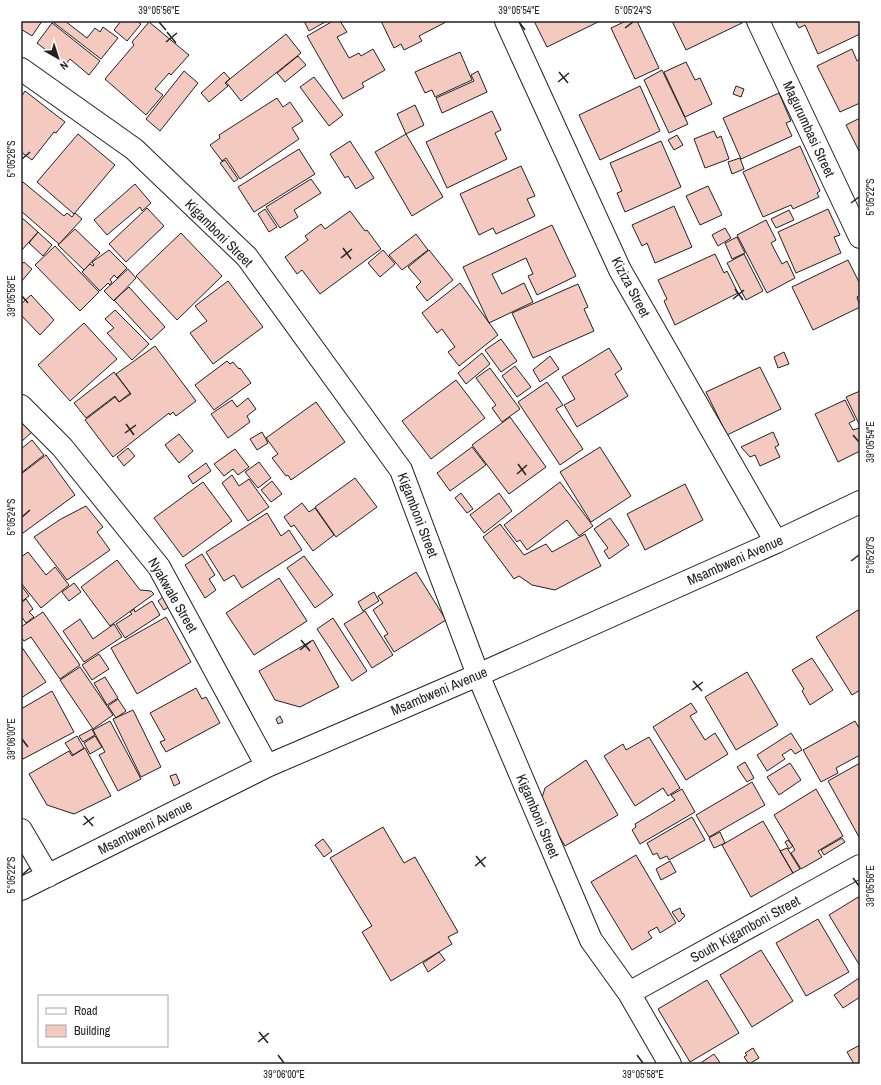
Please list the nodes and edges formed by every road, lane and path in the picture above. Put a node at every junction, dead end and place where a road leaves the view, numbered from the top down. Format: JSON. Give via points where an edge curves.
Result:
{"nodes":[{"id":1,"x":506,"y":21,"type":"edge"},
{"id":2,"x":758,"y":21,"type":"edge"},
{"id":3,"x":21,"y":69,"type":"edge"},
{"id":4,"x":860,"y":237,"type":"edge"},
{"id":5,"x":21,"y":406,"type":"edge"},
{"id":6,"x":860,"y":502,"type":"edge"},
{"id":7,"x":776,"y":542,"type":"junction"},
{"id":8,"x":478,"y":675,"type":"junction"},
{"id":9,"x":267,"y":766,"type":"junction"},
{"id":10,"x":21,"y":830,"type":"edge"},
{"id":11,"x":860,"y":866,"type":"edge"},
{"id":12,"x":48,"y":876,"type":"junction"},
{"id":13,"x":21,"y":889,"type":"edge"},
{"id":14,"x":630,"y":993,"type":"junction"},
{"id":15,"x":670,"y":1064,"type":"edge"}],
"edges":[{"from":1,"to":7,"type":"street","name":"Kiziza Street","via":[[620,270]]},
{"from":2,"to":4,"type":"street","name":"Magurumbasi Street"},
{"from":3,"to":8,"type":"street","name":"Kigamboni Street","via":[[134,149],[247,257],[401,470]]},
{"from":5,"to":9,"type":"street","name":"Nyakwale Street","via":[[62,447],[159,567]]},
{"from":6,"to":7,"type":"street","name":"Msambweni Avenue"},
{"from":7,"to":8,"type":"street","name":"Msambweni Avenue"},
{"from":8,"to":9,"type":"street","name":"Msambweni Avenue"},
{"from":8,"to":14,"type":"street","name":"Kigamboni Street","via":[[591,940]]},
{"from":9,"to":12,"type":"street","name":"Msambweni Avenue"},
{"from":10,"to":12,"type":"street"},
{"from":11,"to":14,"type":"street","name":"South Kigamboni Street"},
{"from":12,"to":13,"type":"street","name":"Msambweni Avenue"},
{"from":14,"to":15,"type":"street","name":"Kigamboni Street"}]}
